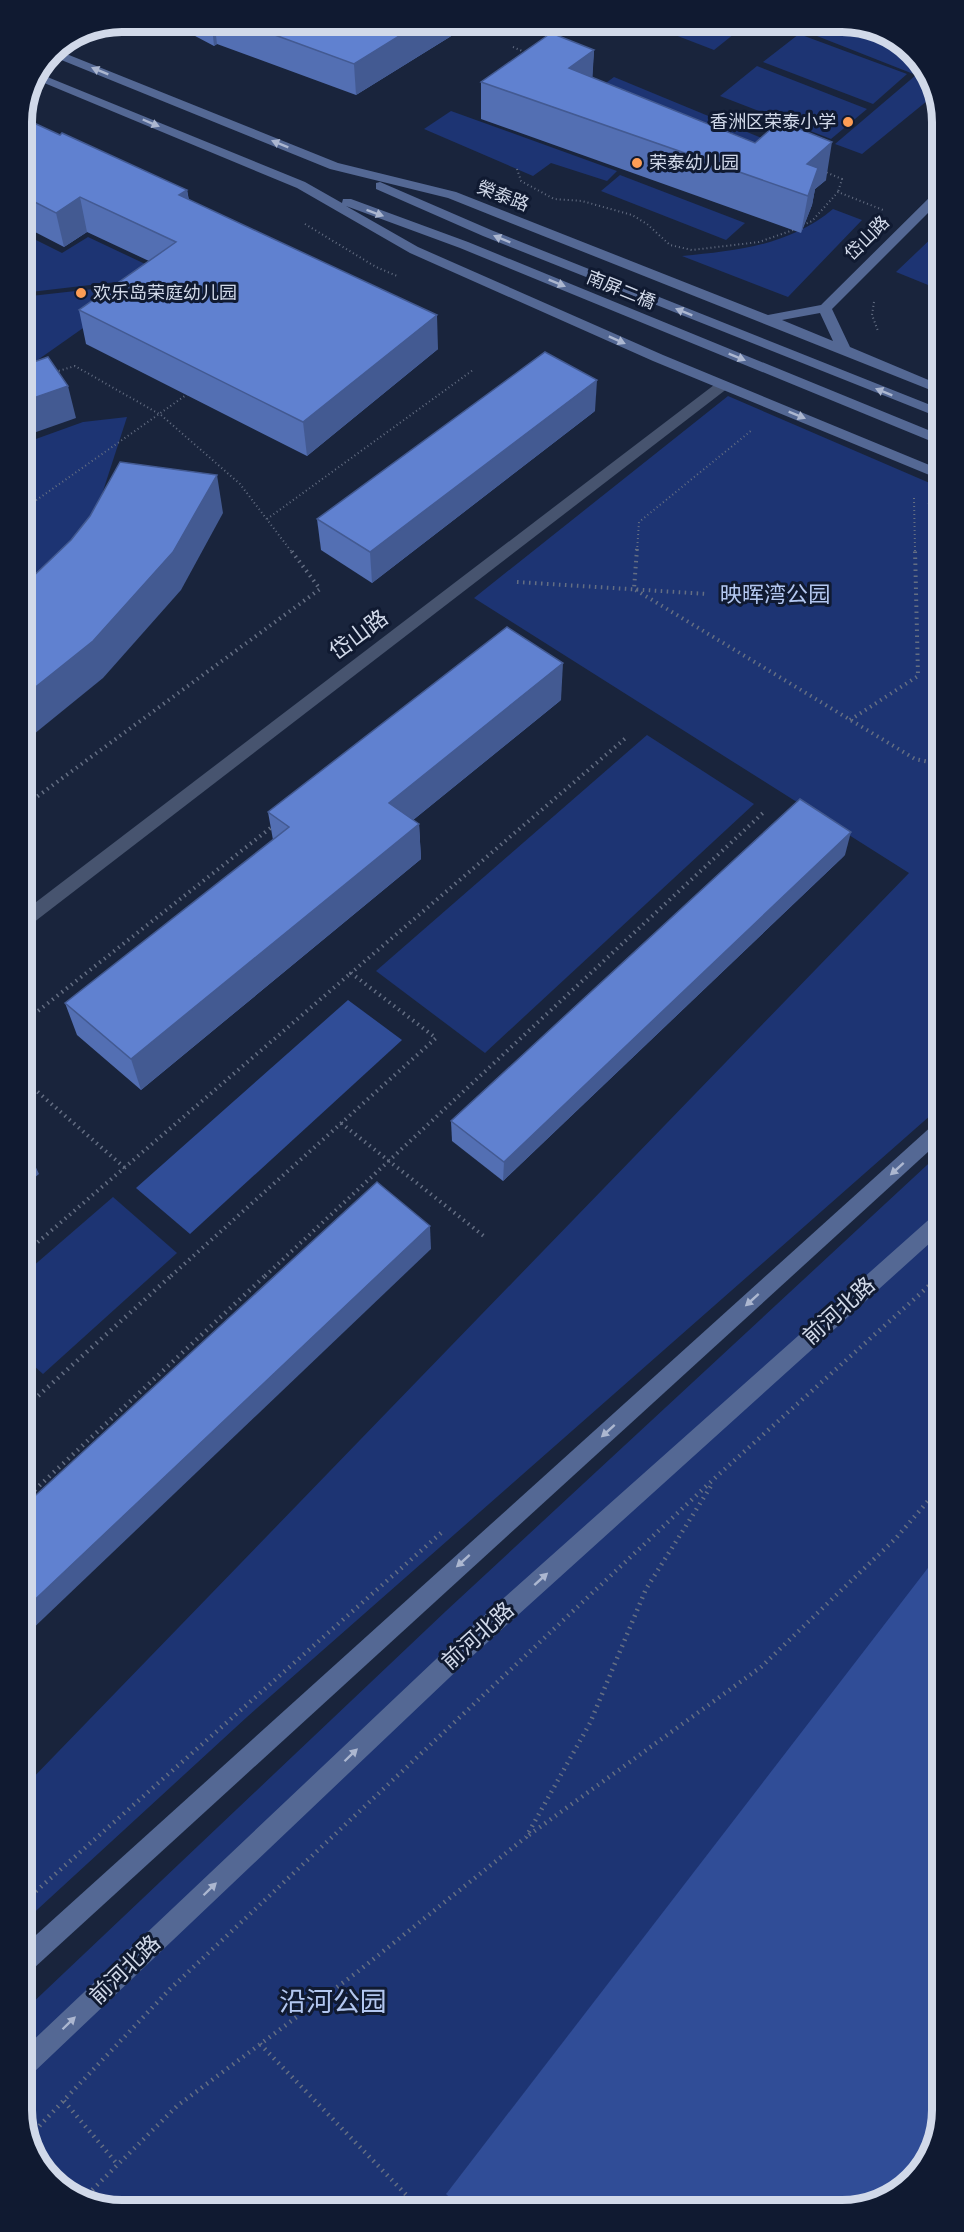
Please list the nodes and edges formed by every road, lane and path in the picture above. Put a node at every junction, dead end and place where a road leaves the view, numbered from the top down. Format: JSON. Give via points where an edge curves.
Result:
{"nodes":[{"id":1,"x":513,"y":47,"type":"dead end"},
{"id":2,"x":61,"y":55,"type":"edge"},
{"id":3,"x":535,"y":56,"type":"edge"},
{"id":4,"x":43,"y":78,"type":"edge"},
{"id":5,"x":334,"y":166,"type":"junction"},
{"id":6,"x":517,"y":169,"type":"dead end"},
{"id":7,"x":820,"y":170,"type":"edge"},
{"id":8,"x":301,"y":185,"type":"junction"},
{"id":9,"x":838,"y":192,"type":"junction"},
{"id":10,"x":932,"y":202,"type":"edge"},
{"id":11,"x":911,"y":222,"type":"junction"},
{"id":12,"x":878,"y":294,"type":"dead end"},
{"id":13,"x":825,"y":308,"type":"junction"},
{"id":14,"x":767,"y":319,"type":"junction"},
{"id":15,"x":884,"y":337,"type":"dead end"},
{"id":16,"x":845,"y":350,"type":"junction"},
{"id":17,"x":473,"y":370,"type":"dead end"},
{"id":18,"x":54,"y":373,"type":"edge"},
{"id":19,"x":723,"y":385,"type":"junction"},
{"id":20,"x":932,"y":386,"type":"edge"},
{"id":21,"x":189,"y":393,"type":"edge"},
{"id":22,"x":932,"y":411,"type":"edge"},
{"id":23,"x":161,"y":415,"type":"junction"},
{"id":24,"x":752,"y":430,"type":"dead end"},
{"id":25,"x":932,"y":436,"type":"edge"},
{"id":26,"x":932,"y":471,"type":"edge"},
{"id":27,"x":914,"y":498,"type":"dead end"},
{"id":28,"x":32,"y":503,"type":"edge"},
{"id":29,"x":267,"y":519,"type":"junction"},
{"id":30,"x":469,"y":579,"type":"junction"},
{"id":31,"x":634,"y":589,"type":"junction"},
{"id":32,"x":708,"y":594,"type":"dead end"},
{"id":33,"x":850,"y":720,"type":"junction"},
{"id":34,"x":628,"y":736,"type":"dead end"},
{"id":35,"x":932,"y":763,"type":"edge"},
{"id":36,"x":32,"y":800,"type":"edge"},
{"id":37,"x":764,"y":812,"type":"dead end"},
{"id":38,"x":277,"y":822,"type":"edge"},
{"id":39,"x":32,"y":914,"type":"edge"},
{"id":40,"x":351,"y":974,"type":"junction"},
{"id":41,"x":32,"y":1016,"type":"edge"},
{"id":42,"x":32,"y":1087,"type":"edge"},
{"id":43,"x":341,"y":1123,"type":"junction"},
{"id":44,"x":932,"y":1137,"type":"edge"},
{"id":45,"x":390,"y":1161,"type":"junction"},
{"id":46,"x":125,"y":1168,"type":"junction"},
{"id":47,"x":932,"y":1229,"type":"edge"},
{"id":48,"x":485,"y":1238,"type":"dead end"},
{"id":49,"x":32,"y":1247,"type":"edge"},
{"id":50,"x":932,"y":1283,"type":"edge"},
{"id":51,"x":32,"y":1390,"type":"edge"},
{"id":52,"x":717,"y":1476,"type":"junction"},
{"id":53,"x":32,"y":1493,"type":"edge"},
{"id":54,"x":932,"y":1496,"type":"edge"},
{"id":55,"x":526,"y":1837,"type":"junction"},
{"id":56,"x":32,"y":1955,"type":"edge"},
{"id":57,"x":260,"y":2044,"type":"junction"},
{"id":58,"x":32,"y":2058,"type":"edge"},
{"id":59,"x":64,"y":2100,"type":"junction"},
{"id":60,"x":34,"y":2131,"type":"edge"},
{"id":61,"x":118,"y":2165,"type":"junction"},
{"id":62,"x":88,"y":2194,"type":"edge"},
{"id":63,"x":411,"y":2200,"type":"edge"}],
"edges":[{"from":1,"to":3,"type":"path"},
{"from":5,"to":2,"type":"main road","name":"榮泰路","one_way":true},
{"from":4,"to":8,"type":"main road","one_way":true},
{"from":5,"to":14,"type":"main road","name":"榮泰路","via":[[452,195]]},
{"from":22,"to":5,"type":"main road","name":"南屏二橋","one_way":true,"via":[[487,233]]},
{"from":6,"to":9,"type":"path","via":[[521,181],[540,193],[632,215],[670,245],[692,250],[783,235],[812,220]]},
{"from":7,"to":9,"type":"path","via":[[842,179]]},
{"from":8,"to":19,"type":"main road","one_way":true,"via":[[414,250]]},
{"from":8,"to":25,"type":"main road","name":"南屏二橋","one_way":true,"via":[[464,245]]},
{"from":9,"to":11,"type":"path"},
{"from":10,"to":11,"type":"main road","name":"岱山路"},
{"from":11,"to":13,"type":"main road","name":"岱山路"},
{"from":12,"to":15,"type":"path","via":[[872,315]]},
{"from":13,"to":14,"type":"main road"},
{"from":13,"to":16,"type":"main road"},
{"from":14,"to":16,"type":"main road","name":"榮泰路"},
{"from":16,"to":20,"type":"main road","name":"榮泰路"},
{"from":17,"to":29,"type":"path"},
{"from":18,"to":23,"type":"path","via":[[75,366]]},
{"from":19,"to":26,"type":"main road","one_way":true},
{"from":19,"to":30,"type":"street","name":"岱山路"},
{"from":21,"to":23,"type":"path"},
{"from":23,"to":28,"type":"path"},
{"from":23,"to":29,"type":"path","via":[[240,484]]},
{"from":24,"to":31,"type":"path","via":[[639,522]]},
{"from":27,"to":33,"type":"path","via":[[918,676]]},
{"from":29,"to":36,"type":"path","via":[[320,589]]},
{"from":30,"to":31,"type":"path"},
{"from":30,"to":39,"type":"street","name":"岱山路"},
{"from":31,"to":32,"type":"path"},
{"from":31,"to":33,"type":"path"},
{"from":33,"to":35,"type":"path","via":[[915,759]]},
{"from":34,"to":40,"type":"path"},
{"from":37,"to":45,"type":"path"},
{"from":38,"to":41,"type":"path"},
{"from":40,"to":43,"type":"path","via":[[436,1038]]},
{"from":40,"to":46,"type":"path"},
{"from":42,"to":46,"type":"path"},
{"from":43,"to":45,"type":"path"},
{"from":43,"to":51,"type":"path","via":[[38,1396]]},
{"from":44,"to":56,"type":"main road","one_way":true},
{"from":45,"to":48,"type":"path"},
{"from":45,"to":53,"type":"path"},
{"from":46,"to":49,"type":"path"},
{"from":58,"to":47,"type":"main road","name":"前河北路","one_way":true,"via":[[460,1652]]},
{"from":50,"to":52,"type":"path"},
{"from":52,"to":55,"type":"path","via":[[646,1589],[590,1723]]},
{"from":52,"to":59,"type":"path","via":[[170,1989]]},
{"from":54,"to":55,"type":"path","via":[[896,1538],[761,1667]]},
{"from":55,"to":57,"type":"path"},
{"from":57,"to":61,"type":"path","via":[[177,2106]]},
{"from":57,"to":63,"type":"path"},
{"from":59,"to":60,"type":"path"},
{"from":59,"to":61,"type":"path"},
{"from":61,"to":62,"type":"path"}]}
